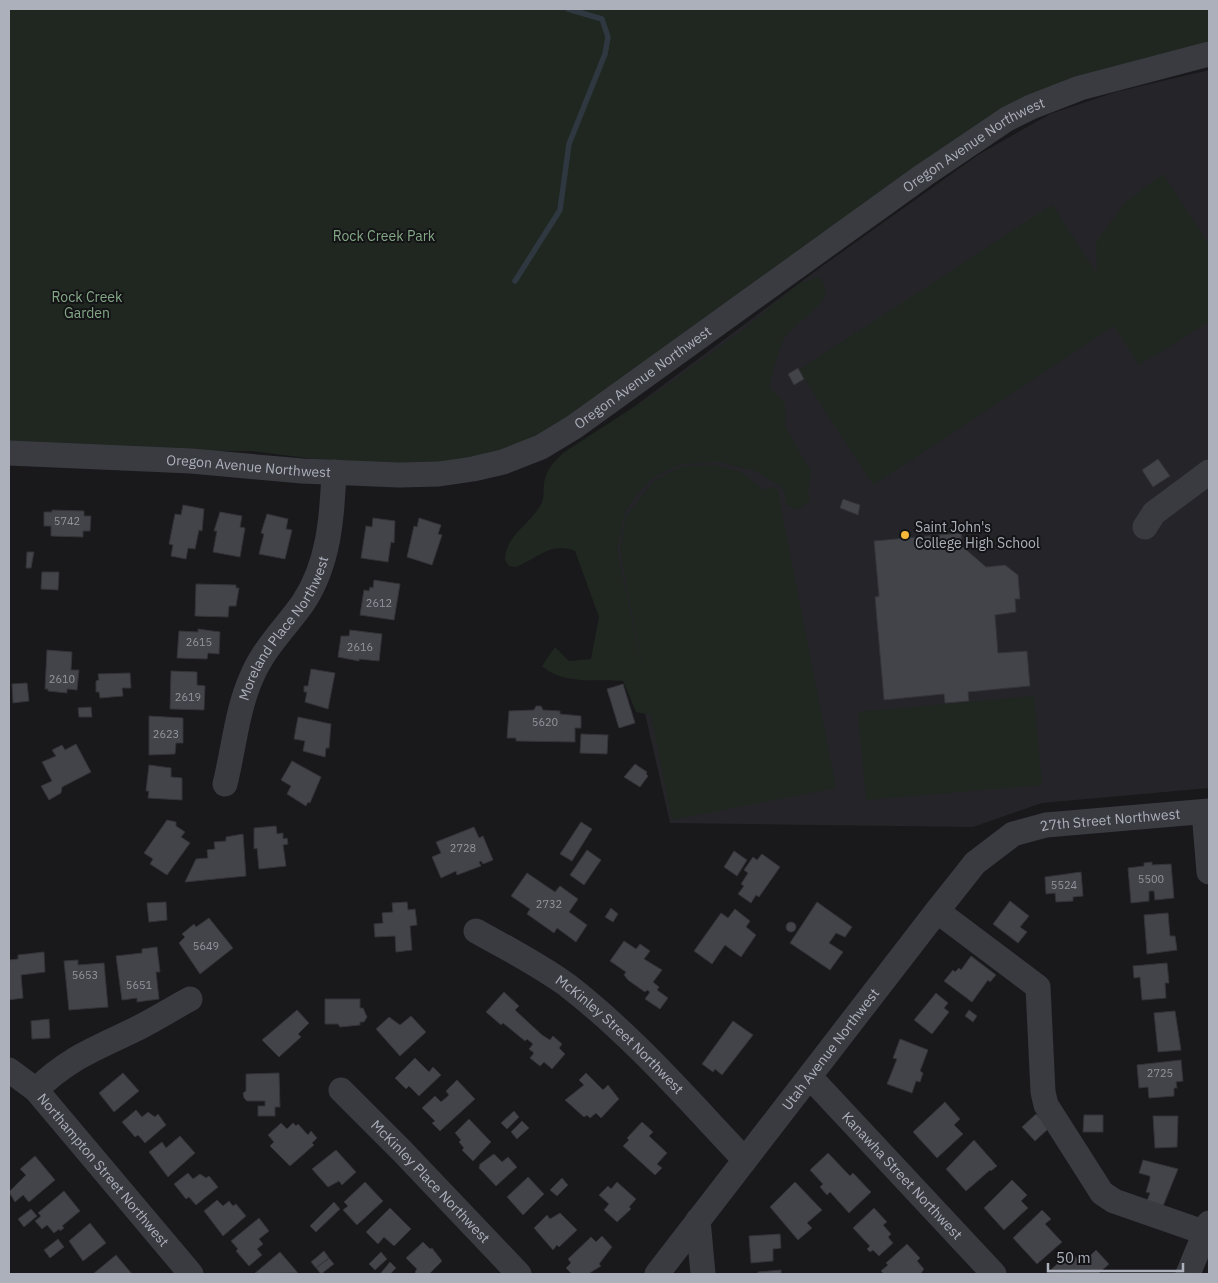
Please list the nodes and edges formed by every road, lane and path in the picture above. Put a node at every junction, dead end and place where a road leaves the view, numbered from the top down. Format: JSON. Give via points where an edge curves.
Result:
{"nodes":[{"id":1,"x":1209,"y":54,"type":"edge"},
{"id":2,"x":9,"y":453,"type":"edge"},
{"id":3,"x":334,"y":472,"type":"junction"},
{"id":4,"x":1209,"y":472,"type":"edge"},
{"id":5,"x":1145,"y":527,"type":"dead end"},
{"id":6,"x":225,"y":784,"type":"dead end"},
{"id":7,"x":1206,"y":811,"type":"edge"},
{"id":8,"x":1014,"y":834,"type":"joint"},
{"id":9,"x":1209,"y":872,"type":"edge"},
{"id":10,"x":937,"y":911,"type":"junction"},
{"id":11,"x":476,"y":931,"type":"dead end"},
{"id":12,"x":190,"y":999,"type":"dead end"},
{"id":13,"x":9,"y":1070,"type":"edge"},
{"id":14,"x":810,"y":1077,"type":"junction"},
{"id":15,"x":36,"y":1090,"type":"junction"},
{"id":16,"x":340,"y":1090,"type":"dead end"},
{"id":17,"x":745,"y":1160,"type":"junction"},
{"id":18,"x":698,"y":1220,"type":"junction"},
{"id":19,"x":1208,"y":1228,"type":"edge"},
{"id":20,"x":191,"y":1274,"type":"edge"},
{"id":21,"x":519,"y":1274,"type":"edge"},
{"id":22,"x":657,"y":1274,"type":"edge"},
{"id":23,"x":703,"y":1274,"type":"edge"},
{"id":24,"x":994,"y":1274,"type":"edge"},
{"id":25,"x":1188,"y":1274,"type":"edge"}],
"edges":[{"from":1,"to":3,"type":"street","name":"Oregon Avenue Northwest","via":[[1080,88],[1007,119],[541,447],[502,462],[456,472],[408,475]]},
{"from":2,"to":3,"type":"street","name":"Oregon Avenue Northwest","via":[[191,461]]},
{"from":3,"to":6,"type":"street","name":"Moreland Place Northwest","via":[[332,515],[320,571],[306,599],[269,645],[252,675]]},
{"from":4,"to":5,"type":"street","via":[[1154,513]]},
{"from":7,"to":8,"type":"street","name":"27th Street Northwest","via":[[1046,825]]},
{"from":7,"to":9,"type":"street"},
{"from":8,"to":10,"type":"street","name":"Utah Avenue Northwest","via":[[975,863]]},
{"from":10,"to":14,"type":"street","name":"Utah Avenue Northwest"},
{"from":10,"to":19,"type":"street","via":[[1038,987],[1046,1105],[1102,1194],[1114,1201]]},
{"from":11,"to":17,"type":"street","name":"McKinley Street Northwest","via":[[535,964],[597,1010],[646,1056]]},
{"from":12,"to":15,"type":"street","via":[[86,1051]]},
{"from":13,"to":15,"type":"street","name":"Northampton Street Northwest"},
{"from":14,"to":17,"type":"street","name":"Utah Avenue Northwest"},
{"from":14,"to":24,"type":"street","name":"Kanawha Street Northwest"},
{"from":15,"to":20,"type":"street","name":"Northampton Street Northwest"},
{"from":16,"to":21,"type":"street","name":"McKinley Place Northwest"},
{"from":17,"to":18,"type":"street","name":"Utah Avenue Northwest"},
{"from":18,"to":22,"type":"street","name":"Utah Avenue Northwest"},
{"from":18,"to":23,"type":"street"},
{"from":19,"to":25,"type":"street"}]}
